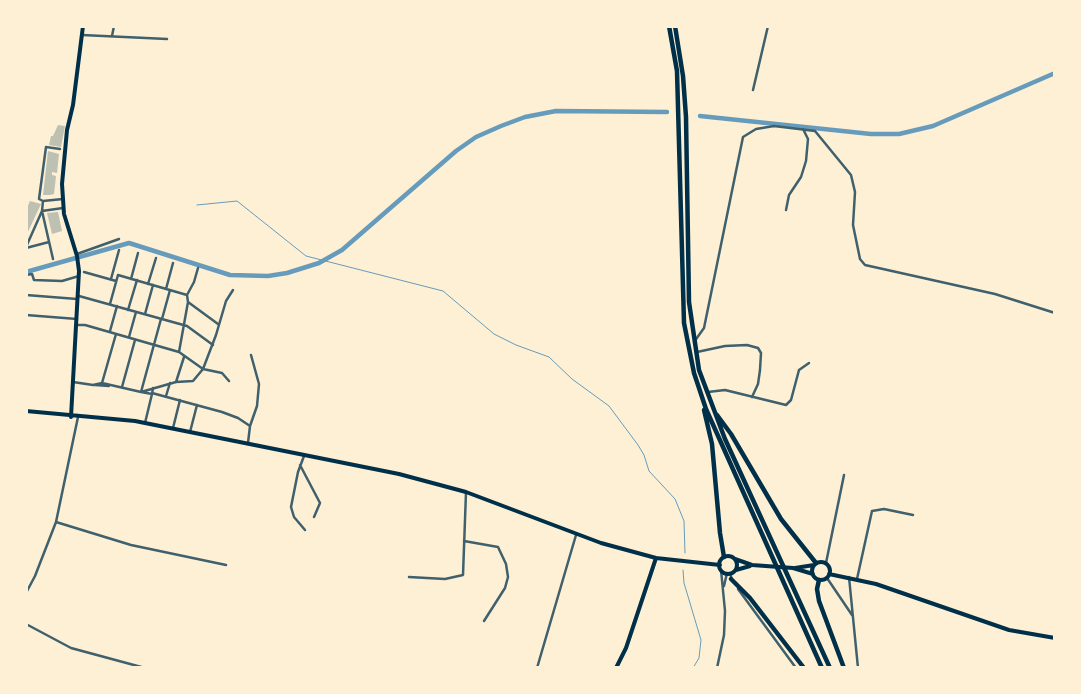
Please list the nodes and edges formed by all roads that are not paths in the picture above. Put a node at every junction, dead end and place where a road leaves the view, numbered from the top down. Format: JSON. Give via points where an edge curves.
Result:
{"nodes":[{"id":1,"x":83,"y":26,"type":"edge"},
{"id":2,"x":114,"y":26,"type":"edge"},
{"id":3,"x":669,"y":26,"type":"edge"},
{"id":4,"x":675,"y":26,"type":"edge"},
{"id":5,"x":768,"y":26,"type":"edge"},
{"id":6,"x":82,"y":35,"type":"junction"},
{"id":7,"x":112,"y":36,"type":"junction"},
{"id":8,"x":167,"y":39,"type":"dead end"},
{"id":9,"x":753,"y":90,"type":"dead end"},
{"id":10,"x":802,"y":128,"type":"junction"},
{"id":11,"x":60,"y":149,"type":"dead end"},
{"id":12,"x":62,"y":199,"type":"junction"},
{"id":13,"x":43,"y":201,"type":"junction"},
{"id":14,"x":63,"y":208,"type":"junction"},
{"id":15,"x":786,"y":210,"type":"dead end"},
{"id":16,"x":42,"y":211,"type":"junction"},
{"id":17,"x":119,"y":239,"type":"dead end"},
{"id":18,"x":49,"y":242,"type":"junction"},
{"id":19,"x":26,"y":248,"type":"edge"},
{"id":20,"x":119,"y":250,"type":"dead end"},
{"id":21,"x":138,"y":253,"type":"dead end"},
{"id":22,"x":76,"y":254,"type":"junction"},
{"id":23,"x":156,"y":258,"type":"dead end"},
{"id":24,"x":53,"y":259,"type":"dead end"},
{"id":25,"x":173,"y":263,"type":"dead end"},
{"id":26,"x":198,"y":268,"type":"dead end"},
{"id":27,"x":84,"y":272,"type":"dead end"},
{"id":28,"x":112,"y":274,"type":"junction"},
{"id":29,"x":26,"y":275,"type":"edge"},
{"id":30,"x":118,"y":275,"type":"junction"},
{"id":31,"x":79,"y":276,"type":"junction"},
{"id":32,"x":111,"y":279,"type":"junction"},
{"id":33,"x":131,"y":279,"type":"junction"},
{"id":34,"x":136,"y":280,"type":"junction"},
{"id":35,"x":116,"y":281,"type":"junction"},
{"id":36,"x":148,"y":284,"type":"junction"},
{"id":37,"x":153,"y":285,"type":"junction"},
{"id":38,"x":166,"y":289,"type":"junction"},
{"id":39,"x":170,"y":290,"type":"junction"},
{"id":40,"x":233,"y":290,"type":"dead end"},
{"id":41,"x":26,"y":295,"type":"edge"},
{"id":42,"x":187,"y":295,"type":"junction"},
{"id":43,"x":79,"y":298,"type":"junction"},
{"id":44,"x":188,"y":302,"type":"junction"},
{"id":45,"x":110,"y":304,"type":"junction"},
{"id":46,"x":117,"y":306,"type":"junction"},
{"id":47,"x":128,"y":310,"type":"junction"},
{"id":48,"x":136,"y":312,"type":"junction"},
{"id":49,"x":1055,"y":313,"type":"edge"},
{"id":50,"x":145,"y":314,"type":"junction"},
{"id":51,"x":26,"y":315,"type":"edge"},
{"id":52,"x":77,"y":319,"type":"junction"},
{"id":53,"x":161,"y":319,"type":"junction"},
{"id":54,"x":218,"y":324,"type":"junction"},
{"id":55,"x":77,"y":325,"type":"junction"},
{"id":56,"x":182,"y":325,"type":"junction"},
{"id":57,"x":109,"y":332,"type":"junction"},
{"id":58,"x":116,"y":334,"type":"junction"},
{"id":59,"x":129,"y":338,"type":"junction"},
{"id":60,"x":135,"y":340,"type":"junction"},
{"id":61,"x":693,"y":343,"type":"junction"},
{"id":62,"x":154,"y":345,"type":"junction"},
{"id":63,"x":213,"y":345,"type":"junction"},
{"id":64,"x":179,"y":352,"type":"junction"},
{"id":65,"x":695,"y":353,"type":"junction"},
{"id":66,"x":251,"y":355,"type":"dead end"},
{"id":67,"x":184,"y":357,"type":"junction"},
{"id":68,"x":809,"y":363,"type":"dead end"},
{"id":69,"x":203,"y":369,"type":"junction"},
{"id":70,"x":229,"y":381,"type":"dead end"},
{"id":71,"x":73,"y":382,"type":"junction"},
{"id":72,"x":176,"y":382,"type":"junction"},
{"id":73,"x":102,"y":383,"type":"junction"},
{"id":74,"x":170,"y":383,"type":"junction"},
{"id":75,"x":93,"y":385,"type":"junction"},
{"id":76,"x":111,"y":385,"type":"junction"},
{"id":77,"x":122,"y":387,"type":"junction"},
{"id":78,"x":153,"y":388,"type":"junction"},
{"id":79,"x":141,"y":392,"type":"junction"},
{"id":80,"x":706,"y":392,"type":"junction"},
{"id":81,"x":152,"y":394,"type":"junction"},
{"id":82,"x":700,"y":394,"type":"junction"},
{"id":83,"x":166,"y":396,"type":"junction"},
{"id":84,"x":752,"y":397,"type":"junction"},
{"id":85,"x":180,"y":400,"type":"junction"},
{"id":86,"x":198,"y":405,"type":"junction"},
{"id":87,"x":713,"y":410,"type":"junction"},
{"id":88,"x":26,"y":411,"type":"edge"},
{"id":89,"x":71,"y":417,"type":"junction"},
{"id":90,"x":78,"y":417,"type":"junction"},
{"id":91,"x":145,"y":423,"type":"junction"},
{"id":92,"x":250,"y":426,"type":"junction"},
{"id":93,"x":173,"y":428,"type":"junction"},
{"id":94,"x":190,"y":433,"type":"junction"},
{"id":95,"x":248,"y":444,"type":"junction"},
{"id":96,"x":304,"y":456,"type":"junction"},
{"id":97,"x":300,"y":465,"type":"junction"},
{"id":98,"x":844,"y":475,"type":"dead end"},
{"id":99,"x":466,"y":492,"type":"junction"},
{"id":100,"x":913,"y":515,"type":"dead end"},
{"id":101,"x":314,"y":517,"type":"dead end"},
{"id":102,"x":56,"y":522,"type":"junction"},
{"id":103,"x":305,"y":530,"type":"dead end"},
{"id":104,"x":576,"y":535,"type":"junction"},
{"id":105,"x":464,"y":541,"type":"junction"},
{"id":106,"x":724,"y":557,"type":"junction"},
{"id":107,"x":656,"y":558,"type":"junction"},
{"id":108,"x":735,"y":559,"type":"junction"},
{"id":109,"x":826,"y":563,"type":"junction"},
{"id":110,"x":815,"y":564,"type":"junction"},
{"id":111,"x":226,"y":565,"type":"dead end"},
{"id":112,"x":752,"y":565,"type":"junction"},
{"id":113,"x":720,"y":567,"type":"junction"},
{"id":114,"x":793,"y":568,"type":"junction"},
{"id":115,"x":731,"y":574,"type":"junction"},
{"id":116,"x":812,"y":574,"type":"junction"},
{"id":117,"x":828,"y":576,"type":"junction"},
{"id":118,"x":409,"y":577,"type":"dead end"},
{"id":119,"x":849,"y":577,"type":"junction"},
{"id":120,"x":857,"y":579,"type":"junction"},
{"id":121,"x":819,"y":580,"type":"junction"},
{"id":122,"x":723,"y":588,"type":"junction"},
{"id":123,"x":26,"y":593,"type":"edge"},
{"id":124,"x":853,"y":616,"type":"junction"},
{"id":125,"x":484,"y":621,"type":"dead end"},
{"id":126,"x":26,"y":624,"type":"edge"},
{"id":127,"x":1055,"y":638,"type":"edge"},
{"id":128,"x":145,"y":668,"type":"edge"},
{"id":129,"x":537,"y":668,"type":"edge"},
{"id":130,"x":616,"y":668,"type":"edge"},
{"id":131,"x":717,"y":668,"type":"edge"},
{"id":132,"x":796,"y":668,"type":"edge"},
{"id":133,"x":804,"y":668,"type":"edge"},
{"id":134,"x":822,"y":668,"type":"edge"},
{"id":135,"x":830,"y":668,"type":"edge"},
{"id":136,"x":844,"y":668,"type":"edge"},
{"id":137,"x":858,"y":668,"type":"edge"}],
"edges":[{"from":1,"to":6,"type":"main road"},
{"from":2,"to":7,"type":"street"},
{"from":3,"to":82,"type":"highway","via":[[677,71],[684,323]]},
{"from":4,"to":61,"type":"highway","via":[[686,117],[689,302]]},
{"from":5,"to":9,"type":"street"},
{"from":6,"to":7,"type":"street"},
{"from":6,"to":12,"type":"main road","via":[[64,155]]},
{"from":7,"to":8,"type":"street"},
{"from":10,"to":15,"type":"street","via":[[808,139],[806,161],[801,177],[789,195]]},
{"from":10,"to":49,"type":"street","via":[[818,134],[853,180],[853,225],[860,259],[865,265],[995,294]]},
{"from":10,"to":61,"type":"street","via":[[764,127],[743,137],[704,328]]},
{"from":11,"to":13,"type":"street","via":[[46,147],[39,199]]},
{"from":12,"to":13,"type":"street"},
{"from":12,"to":14,"type":"main road"},
{"from":13,"to":16,"type":"street"},
{"from":14,"to":16,"type":"street"},
{"from":14,"to":22,"type":"main road"},
{"from":16,"to":18,"type":"street"},
{"from":16,"to":19,"type":"street"},
{"from":17,"to":22,"type":"street"},
{"from":18,"to":19,"type":"street"},
{"from":18,"to":24,"type":"street"},
{"from":20,"to":28,"type":"street"},
{"from":21,"to":33,"type":"street"},
{"from":22,"to":31,"type":"main road"},
{"from":23,"to":36,"type":"street"},
{"from":25,"to":38,"type":"street"},
{"from":26,"to":42,"type":"street"},
{"from":27,"to":32,"type":"street"},
{"from":28,"to":30,"type":"street"},
{"from":28,"to":32,"type":"street"},
{"from":29,"to":31,"type":"street","via":[[32,274],[34,280],[62,281]]},
{"from":30,"to":33,"type":"street"},
{"from":30,"to":35,"type":"street"},
{"from":31,"to":43,"type":"main road"},
{"from":32,"to":35,"type":"street"},
{"from":33,"to":34,"type":"street"},
{"from":34,"to":36,"type":"street"},
{"from":34,"to":47,"type":"street"},
{"from":35,"to":45,"type":"street"},
{"from":36,"to":37,"type":"street"},
{"from":37,"to":38,"type":"street"},
{"from":37,"to":50,"type":"street"},
{"from":38,"to":39,"type":"street"},
{"from":39,"to":42,"type":"street"},
{"from":39,"to":53,"type":"street"},
{"from":40,"to":54,"type":"street"},
{"from":41,"to":43,"type":"street"},
{"from":42,"to":44,"type":"street"},
{"from":43,"to":45,"type":"street"},
{"from":43,"to":52,"type":"main road"},
{"from":44,"to":54,"type":"street"},
{"from":44,"to":56,"type":"street"},
{"from":45,"to":46,"type":"street"},
{"from":46,"to":47,"type":"street"},
{"from":46,"to":57,"type":"street"},
{"from":47,"to":48,"type":"street"},
{"from":48,"to":50,"type":"street"},
{"from":48,"to":59,"type":"street"},
{"from":50,"to":53,"type":"street"},
{"from":51,"to":52,"type":"street"},
{"from":52,"to":55,"type":"main road"},
{"from":53,"to":56,"type":"street"},
{"from":53,"to":62,"type":"street"},
{"from":54,"to":63,"type":"street"},
{"from":55,"to":57,"type":"street"},
{"from":55,"to":71,"type":"main road"},
{"from":56,"to":63,"type":"street"},
{"from":56,"to":64,"type":"street"},
{"from":57,"to":58,"type":"street"},
{"from":58,"to":59,"type":"street"},
{"from":58,"to":73,"type":"street"},
{"from":59,"to":60,"type":"street"},
{"from":60,"to":62,"type":"street"},
{"from":60,"to":77,"type":"street"},
{"from":61,"to":65,"type":"highway"},
{"from":62,"to":64,"type":"street"},
{"from":62,"to":79,"type":"street"},
{"from":63,"to":69,"type":"street"},
{"from":64,"to":67,"type":"street"},
{"from":65,"to":80,"type":"highway"},
{"from":65,"to":84,"type":"street","via":[[725,346],[752,345],[758,348],[761,353],[760,370]]},
{"from":66,"to":92,"type":"street","via":[[259,384],[257,406]]},
{"from":67,"to":69,"type":"street"},
{"from":67,"to":72,"type":"street"},
{"from":68,"to":84,"type":"street","via":[[800,370],[788,404]]},
{"from":69,"to":70,"type":"street","via":[[219,371]]},
{"from":69,"to":72,"type":"street","via":[[194,381]]},
{"from":71,"to":75,"type":"street"},
{"from":71,"to":89,"type":"main road"},
{"from":72,"to":74,"type":"street"},
{"from":73,"to":75,"type":"street"},
{"from":73,"to":76,"type":"street"},
{"from":74,"to":78,"type":"street"},
{"from":74,"to":83,"type":"street"},
{"from":75,"to":76,"type":"street"},
{"from":76,"to":77,"type":"street"},
{"from":77,"to":79,"type":"street"},
{"from":78,"to":79,"type":"street"},
{"from":78,"to":81,"type":"street"},
{"from":79,"to":81,"type":"street"},
{"from":80,"to":84,"type":"street","via":[[725,390]]},
{"from":80,"to":87,"type":"highway"},
{"from":81,"to":83,"type":"street"},
{"from":81,"to":91,"type":"street"},
{"from":82,"to":106,"type":"highway","via":[[712,444]]},
{"from":82,"to":134,"type":"highway"},
{"from":83,"to":85,"type":"street"},
{"from":85,"to":86,"type":"street"},
{"from":85,"to":93,"type":"street"},
{"from":86,"to":92,"type":"street","via":[[238,418]]},
{"from":86,"to":94,"type":"street"},
{"from":87,"to":110,"type":"highway","via":[[785,524]]},
{"from":87,"to":135,"type":"highway"},
{"from":88,"to":89,"type":"main road"},
{"from":89,"to":90,"type":"main road"},
{"from":90,"to":91,"type":"main road"},
{"from":90,"to":102,"type":"street"},
{"from":91,"to":93,"type":"main road"},
{"from":92,"to":95,"type":"street"},
{"from":93,"to":94,"type":"main road"},
{"from":94,"to":95,"type":"main road"},
{"from":95,"to":96,"type":"main road"},
{"from":96,"to":97,"type":"street"},
{"from":96,"to":99,"type":"main road","via":[[399,474]]},
{"from":97,"to":101,"type":"street","via":[[320,504]]},
{"from":97,"to":103,"type":"street","via":[[292,507],[294,517]]},
{"from":98,"to":109,"type":"street"},
{"from":99,"to":104,"type":"main road"},
{"from":99,"to":105,"type":"street"},
{"from":100,"to":120,"type":"street","via":[[884,509],[872,511]]},
{"from":102,"to":111,"type":"street","via":[[131,544]]},
{"from":102,"to":123,"type":"street","via":[[36,576]]},
{"from":104,"to":107,"type":"main road"},
{"from":104,"to":129,"type":"street"},
{"from":105,"to":118,"type":"street","via":[[462,576]]},
{"from":105,"to":125,"type":"street","via":[[498,547],[506,564],[508,577],[505,588]]},
{"from":106,"to":108,"type":"main road"},
{"from":106,"to":113,"type":"main road"},
{"from":107,"to":113,"type":"main road"},
{"from":107,"to":130,"type":"main road","via":[[626,648]]},
{"from":108,"to":112,"type":"main road"},
{"from":108,"to":115,"type":"main road","via":[[737,567]]},
{"from":109,"to":110,"type":"main road"},
{"from":109,"to":117,"type":"main road","via":[[830,569]]},
{"from":110,"to":114,"type":"main road"},
{"from":110,"to":116,"type":"main road"},
{"from":112,"to":114,"type":"main road"},
{"from":112,"to":115,"type":"main road"},
{"from":113,"to":115,"type":"main road"},
{"from":113,"to":122,"type":"street"},
{"from":114,"to":116,"type":"main road"},
{"from":115,"to":122,"type":"street"},
{"from":115,"to":132,"type":"street"},
{"from":115,"to":133,"type":"highway"},
{"from":116,"to":121,"type":"main road"},
{"from":117,"to":119,"type":"main road"},
{"from":117,"to":121,"type":"main road"},
{"from":117,"to":124,"type":"street"},
{"from":119,"to":120,"type":"main road"},
{"from":119,"to":124,"type":"street"},
{"from":120,"to":127,"type":"main road","via":[[1009,630]]},
{"from":121,"to":136,"type":"highway","via":[[819,601]]},
{"from":122,"to":131,"type":"street","via":[[724,636]]},
{"from":124,"to":137,"type":"street"},
{"from":126,"to":128,"type":"street","via":[[80,651]]}]}
